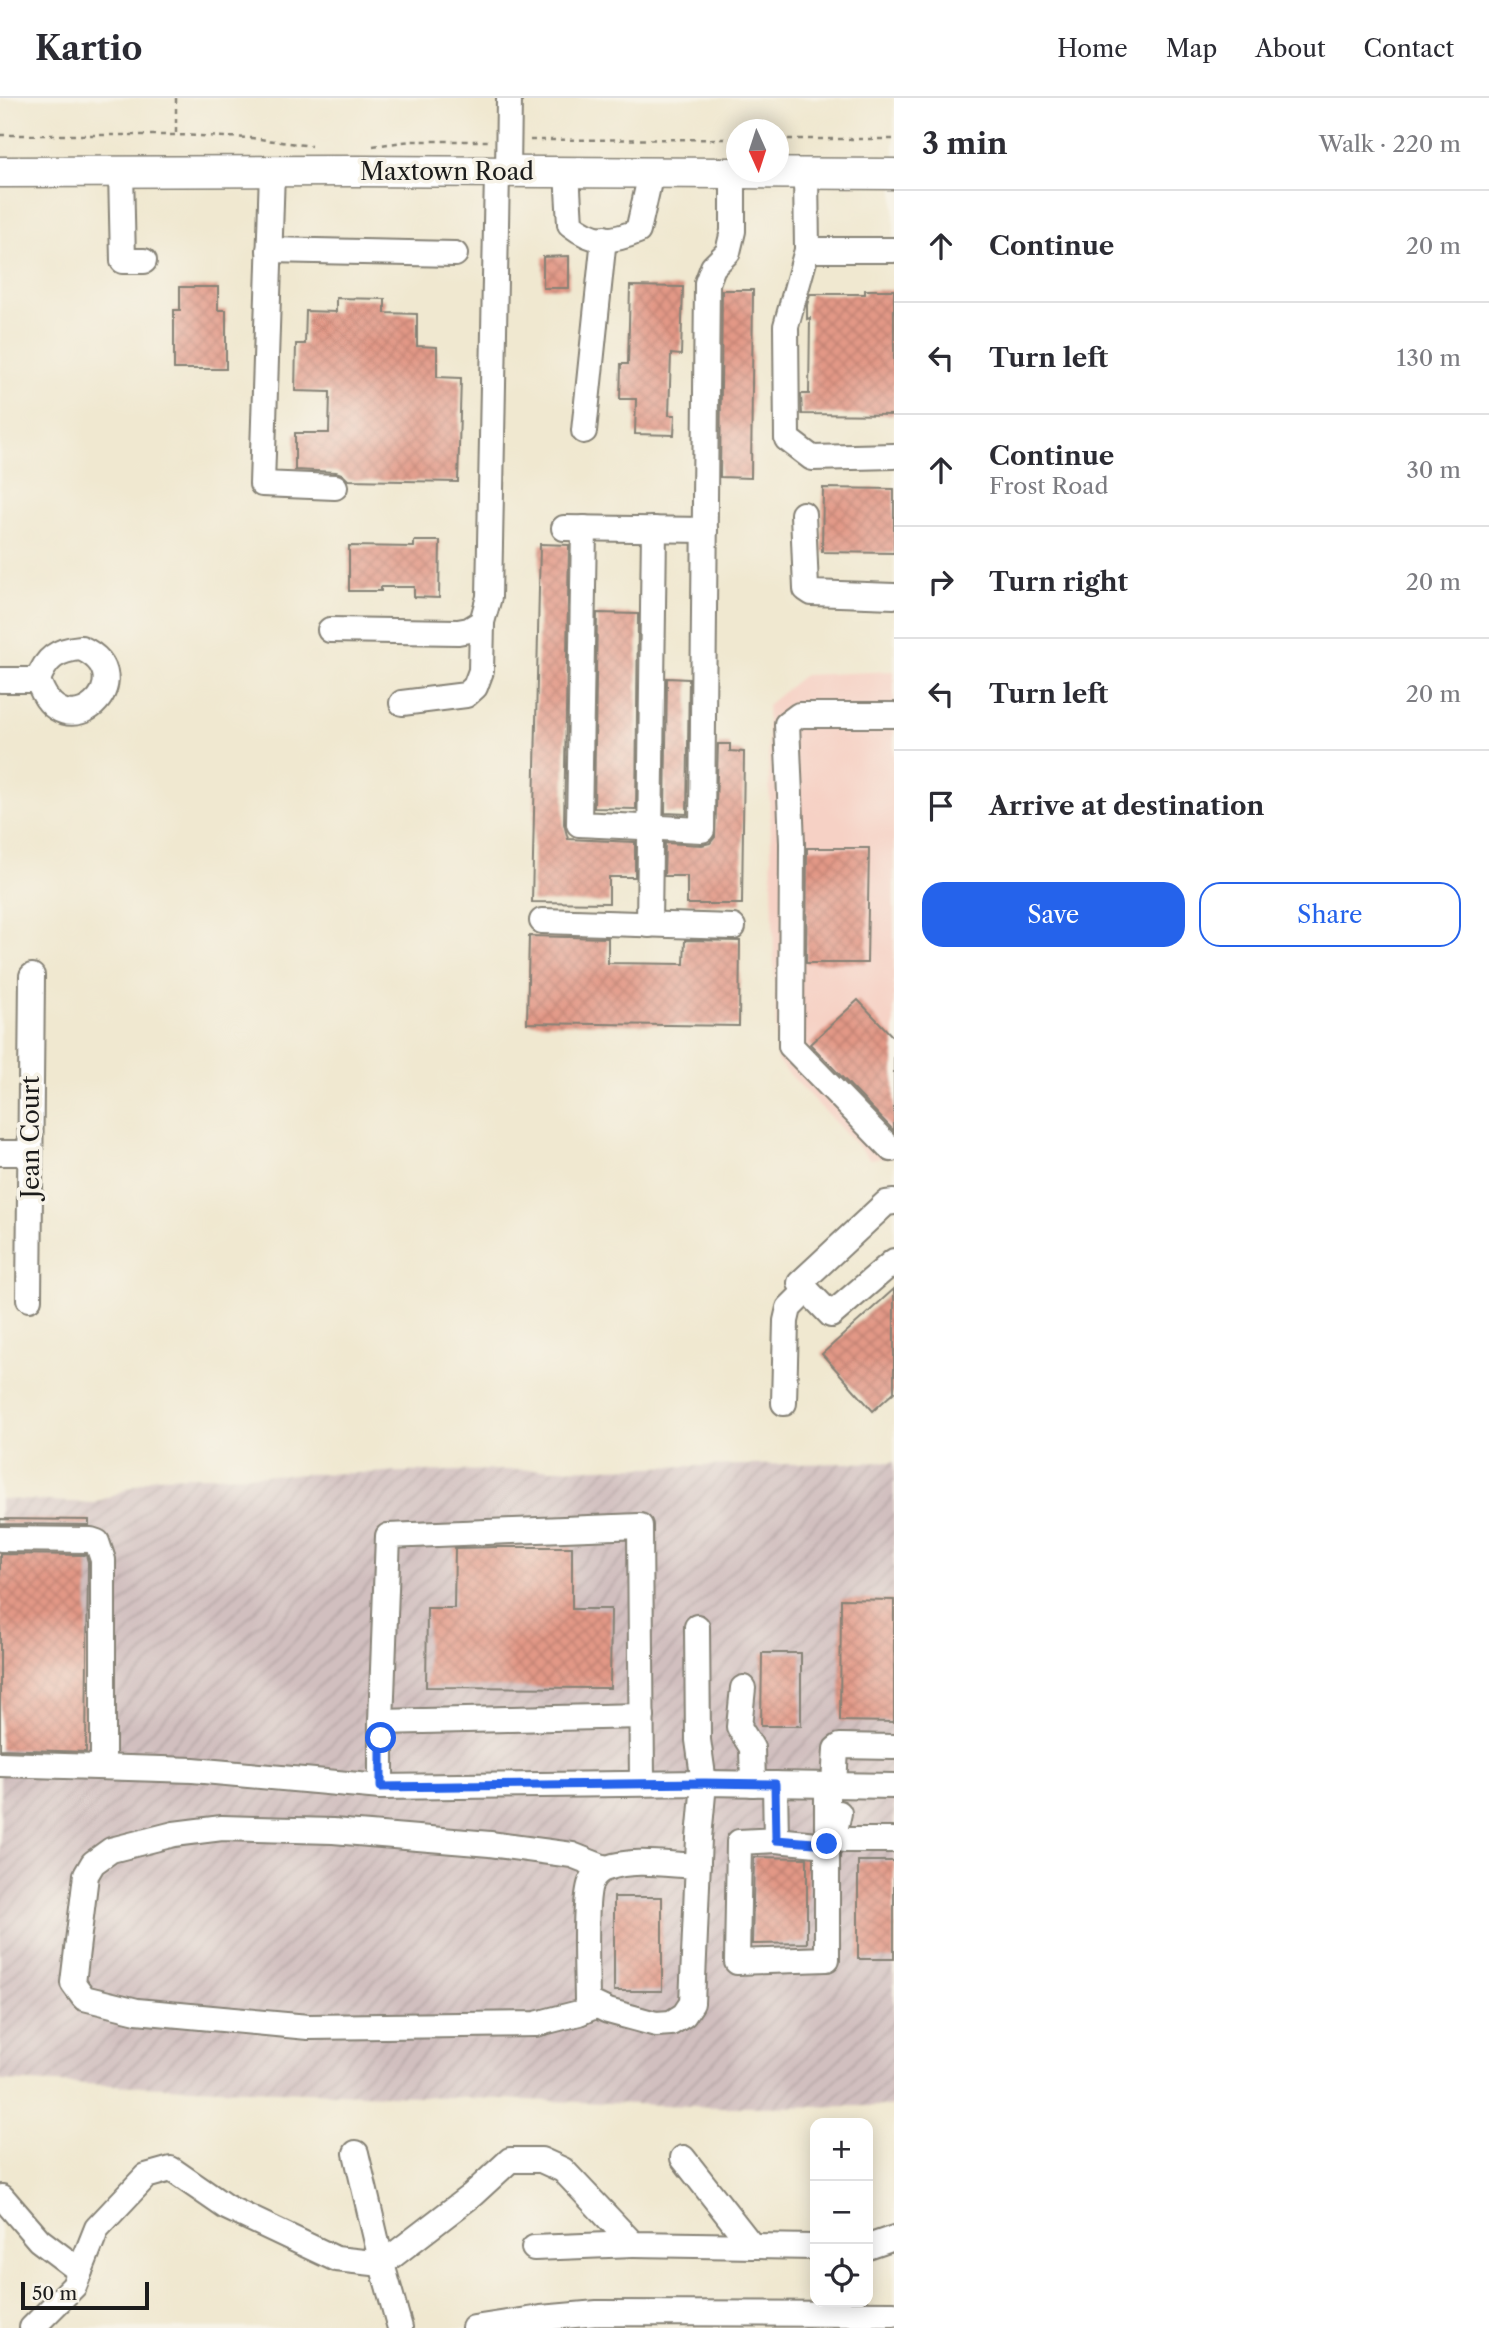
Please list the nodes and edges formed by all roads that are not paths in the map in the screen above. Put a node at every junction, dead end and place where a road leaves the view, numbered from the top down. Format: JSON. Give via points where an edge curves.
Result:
{"nodes":[{"id":1,"x":509,"y":98,"type":"edge"},
{"id":2,"x":121,"y":171,"type":"junction"},
{"id":3,"x":272,"y":171,"type":"junction"},
{"id":4,"x":0,"y":172,"type":"edge"},
{"id":5,"x":503,"y":172,"type":"junction"},
{"id":6,"x":567,"y":172,"type":"junction"},
{"id":7,"x":651,"y":173,"type":"junction"},
{"id":8,"x":726,"y":174,"type":"edge"},
{"id":9,"x":789,"y":174,"type":"edge"},
{"id":10,"x":806,"y":174,"type":"junction"},
{"id":11,"x":894,"y":174,"type":"edge"},
{"id":12,"x":733,"y":182,"type":"edge"},
{"id":13,"x":604,"y":238,"type":"junction"},
{"id":14,"x":269,"y":250,"type":"junction"},
{"id":15,"x":807,"y":250,"type":"junction"},
{"id":16,"x":894,"y":250,"type":"edge"},
{"id":17,"x":455,"y":254,"type":"dead end"},
{"id":18,"x":144,"y":261,"type":"dead end"},
{"id":19,"x":584,"y":431,"type":"dead end"},
{"id":20,"x":894,"y":456,"type":"edge"},
{"id":21,"x":335,"y":486,"type":"dead end"},
{"id":22,"x":803,"y":514,"type":"dead end"},
{"id":23,"x":654,"y":529,"type":"junction"},
{"id":24,"x":705,"y":530,"type":"junction"},
{"id":25,"x":894,"y":596,"type":"edge"},
{"id":26,"x":482,"y":622,"type":"junction"},
{"id":27,"x":330,"y":630,"type":"dead end"},
{"id":28,"x":0,"y":680,"type":"edge"},
{"id":29,"x":38,"y":680,"type":"dead end"},
{"id":30,"x":402,"y":703,"type":"dead end"},
{"id":31,"x":894,"y":715,"type":"edge"},
{"id":32,"x":651,"y":828,"type":"junction"},
{"id":33,"x":542,"y":922,"type":"dead end"},
{"id":34,"x":649,"y":925,"type":"junction"},
{"id":35,"x":733,"y":927,"type":"dead end"},
{"id":36,"x":32,"y":976,"type":"dead end"},
{"id":37,"x":894,"y":1148,"type":"edge"},
{"id":38,"x":0,"y":1153,"type":"edge"},
{"id":39,"x":30,"y":1153,"type":"junction"},
{"id":40,"x":894,"y":1202,"type":"edge"},
{"id":41,"x":894,"y":1261,"type":"edge"},
{"id":42,"x":807,"y":1290,"type":"junction"},
{"id":43,"x":29,"y":1299,"type":"dead end"},
{"id":44,"x":784,"y":1403,"type":"dead end"},
{"id":45,"x":0,"y":1539,"type":"edge"},
{"id":46,"x":697,"y":1627,"type":"dead end"},
{"id":47,"x":743,"y":1688,"type":"dead end"},
{"id":48,"x":642,"y":1717,"type":"junction"},
{"id":49,"x":381,"y":1722,"type":"junction"},
{"id":50,"x":894,"y":1747,"type":"edge"},
{"id":51,"x":0,"y":1764,"type":"edge"},
{"id":52,"x":103,"y":1766,"type":"junction"},
{"id":53,"x":642,"y":1783,"type":"junction"},
{"id":54,"x":704,"y":1783,"type":"junction"},
{"id":55,"x":764,"y":1784,"type":"junction"},
{"id":56,"x":836,"y":1785,"type":"junction"},
{"id":57,"x":894,"y":1786,"type":"edge"},
{"id":58,"x":381,"y":1787,"type":"junction"},
{"id":59,"x":776,"y":1840,"type":"junction"},
{"id":60,"x":894,"y":1840,"type":"edge"},
{"id":61,"x":827,"y":1844,"type":"junction"},
{"id":62,"x":698,"y":1866,"type":"junction"},
{"id":63,"x":605,"y":1868,"type":"junction"},
{"id":64,"x":595,"y":2006,"type":"junction"},
{"id":65,"x":356,"y":2152,"type":"dead end"},
{"id":66,"x":683,"y":2158,"type":"dead end"},
{"id":67,"x":2,"y":2197,"type":"dead end"},
{"id":68,"x":894,"y":2238,"type":"edge"},
{"id":69,"x":633,"y":2244,"type":"junction"},
{"id":70,"x":873,"y":2245,"type":"edge"},
{"id":71,"x":752,"y":2246,"type":"junction"},
{"id":72,"x":810,"y":2247,"type":"edge"},
{"id":73,"x":534,"y":2248,"type":"dead end"},
{"id":74,"x":382,"y":2264,"type":"junction"},
{"id":75,"x":80,"y":2271,"type":"junction"},
{"id":76,"x":894,"y":2315,"type":"edge"},
{"id":77,"x":714,"y":2321,"type":"edge"},
{"id":78,"x":32,"y":2328,"type":"edge"},
{"id":79,"x":400,"y":2328,"type":"edge"},
{"id":80,"x":474,"y":2328,"type":"edge"}],
"edges":[{"from":1,"to":5,"type":"street"},
{"from":2,"to":3,"type":"main road","name":"Maxtown Road"},
{"from":2,"to":4,"type":"main road","name":"Maxtown Road"},
{"from":2,"to":18,"type":"street","via":[[123,261]]},
{"from":3,"to":5,"type":"main road","name":"Maxtown Road"},
{"from":3,"to":14,"type":"street"},
{"from":5,"to":6,"type":"main road","name":"Maxtown Road"},
{"from":5,"to":26,"type":"street","via":[[489,597]]},
{"from":6,"to":7,"type":"main road","name":"Maxtown Road"},
{"from":6,"to":13,"type":"street","via":[[570,224],[587,237]]},
{"from":7,"to":8,"type":"main road","name":"Maxtown Road"},
{"from":7,"to":13,"type":"street","via":[[638,231],[619,239]]},
{"from":9,"to":10,"type":"main road","name":"Maxtown Road"},
{"from":10,"to":11,"type":"main road","name":"Maxtown Road"},
{"from":10,"to":15,"type":"street"},
{"from":12,"to":24,"type":"street","via":[[728,252],[713,267],[707,283]]},
{"from":13,"to":19,"type":"street"},
{"from":14,"to":17,"type":"street"},
{"from":14,"to":21,"type":"street","via":[[262,484]]},
{"from":15,"to":16,"type":"street"},
{"from":15,"to":20,"type":"street","via":[[786,326],[787,439],[812,458]]},
{"from":22,"to":25,"type":"street","via":[[806,589]]},
{"from":23,"to":24,"type":"street"},
{"from":23,"to":32,"type":"street"},
{"from":23,"to":32,"type":"street","via":[[574,528],[579,824]]},
{"from":24,"to":32,"type":"street","via":[[702,830]]},
{"from":26,"to":27,"type":"street","via":[[458,632]]},
{"from":26,"to":30,"type":"street","via":[[481,671],[475,687],[466,695]]},
{"from":28,"to":29,"type":"street"},
{"from":31,"to":37,"type":"street","via":[[799,715],[787,724],[787,753],[792,843],[791,1046]]},
{"from":32,"to":34,"type":"street"},
{"from":33,"to":34,"type":"street"},
{"from":34,"to":35,"type":"street"},
{"from":36,"to":39,"type":"street","name":"Jean Court"},
{"from":38,"to":39,"type":"street"},
{"from":39,"to":43,"type":"street","name":"Jean Court"},
{"from":40,"to":42,"type":"street","via":[[886,1203],[800,1283]]},
{"from":41,"to":42,"type":"street","via":[[831,1315]]},
{"from":42,"to":44,"type":"street","via":[[789,1308],[786,1321]]},
{"from":45,"to":52,"type":"street","via":[[97,1542],[103,1560]]},
{"from":46,"to":54,"type":"street","via":[[698,1740]]},
{"from":47,"to":55,"type":"street","via":[[739,1727]]},
{"from":48,"to":49,"type":"street"},
{"from":48,"to":49,"type":"street","via":[[640,1526],[388,1536]]},
{"from":48,"to":53,"type":"street"},
{"from":49,"to":58,"type":"street"},
{"from":50,"to":56,"type":"street","via":[[836,1749]]},
{"from":51,"to":52,"type":"street"},
{"from":52,"to":58,"type":"street"},
{"from":53,"to":54,"type":"street"},
{"from":53,"to":58,"type":"street"},
{"from":54,"to":55,"type":"street"},
{"from":54,"to":62,"type":"street"},
{"from":55,"to":56,"type":"street"},
{"from":55,"to":59,"type":"street"},
{"from":56,"to":57,"type":"street"},
{"from":56,"to":60,"type":"street","via":[[834,1835],[844,1840]]},
{"from":56,"to":61,"type":"street"},
{"from":59,"to":61,"type":"street"},
{"from":59,"to":61,"type":"street","via":[[739,1842],[737,1962],[827,1959]]},
{"from":62,"to":63,"type":"street","via":[[626,1863]]},
{"from":62,"to":64,"type":"street","via":[[692,2003],[684,2015],[671,2023],[656,2024]]},
{"from":63,"to":64,"type":"street","via":[[590,1884],[587,1904],[587,2001]]},
{"from":63,"to":64,"type":"street","via":[[559,1853],[333,1830],[222,1828],[174,1834],[111,1850],[93,1863],[86,1875],[73,1983],[84,1998],[137,2011],[308,2027],[536,2024]]},
{"from":65,"to":74,"type":"street"},
{"from":66,"to":71,"type":"street"},
{"from":67,"to":75,"type":"street","via":[[38,2240]]},
{"from":68,"to":70,"type":"street"},
{"from":69,"to":71,"type":"street"},
{"from":69,"to":73,"type":"street"},
{"from":69,"to":74,"type":"street","via":[[563,2170],[541,2160],[510,2160]]},
{"from":71,"to":72,"type":"street"},
{"from":74,"to":75,"type":"street","via":[[336,2259],[226,2207],[171,2169],[145,2175],[97,2228]]},
{"from":74,"to":79,"type":"street"},
{"from":75,"to":78,"type":"street","via":[[74,2286]]},
{"from":76,"to":77,"type":"street"},
{"from":77,"to":80,"type":"street","via":[[597,2314]]}]}
